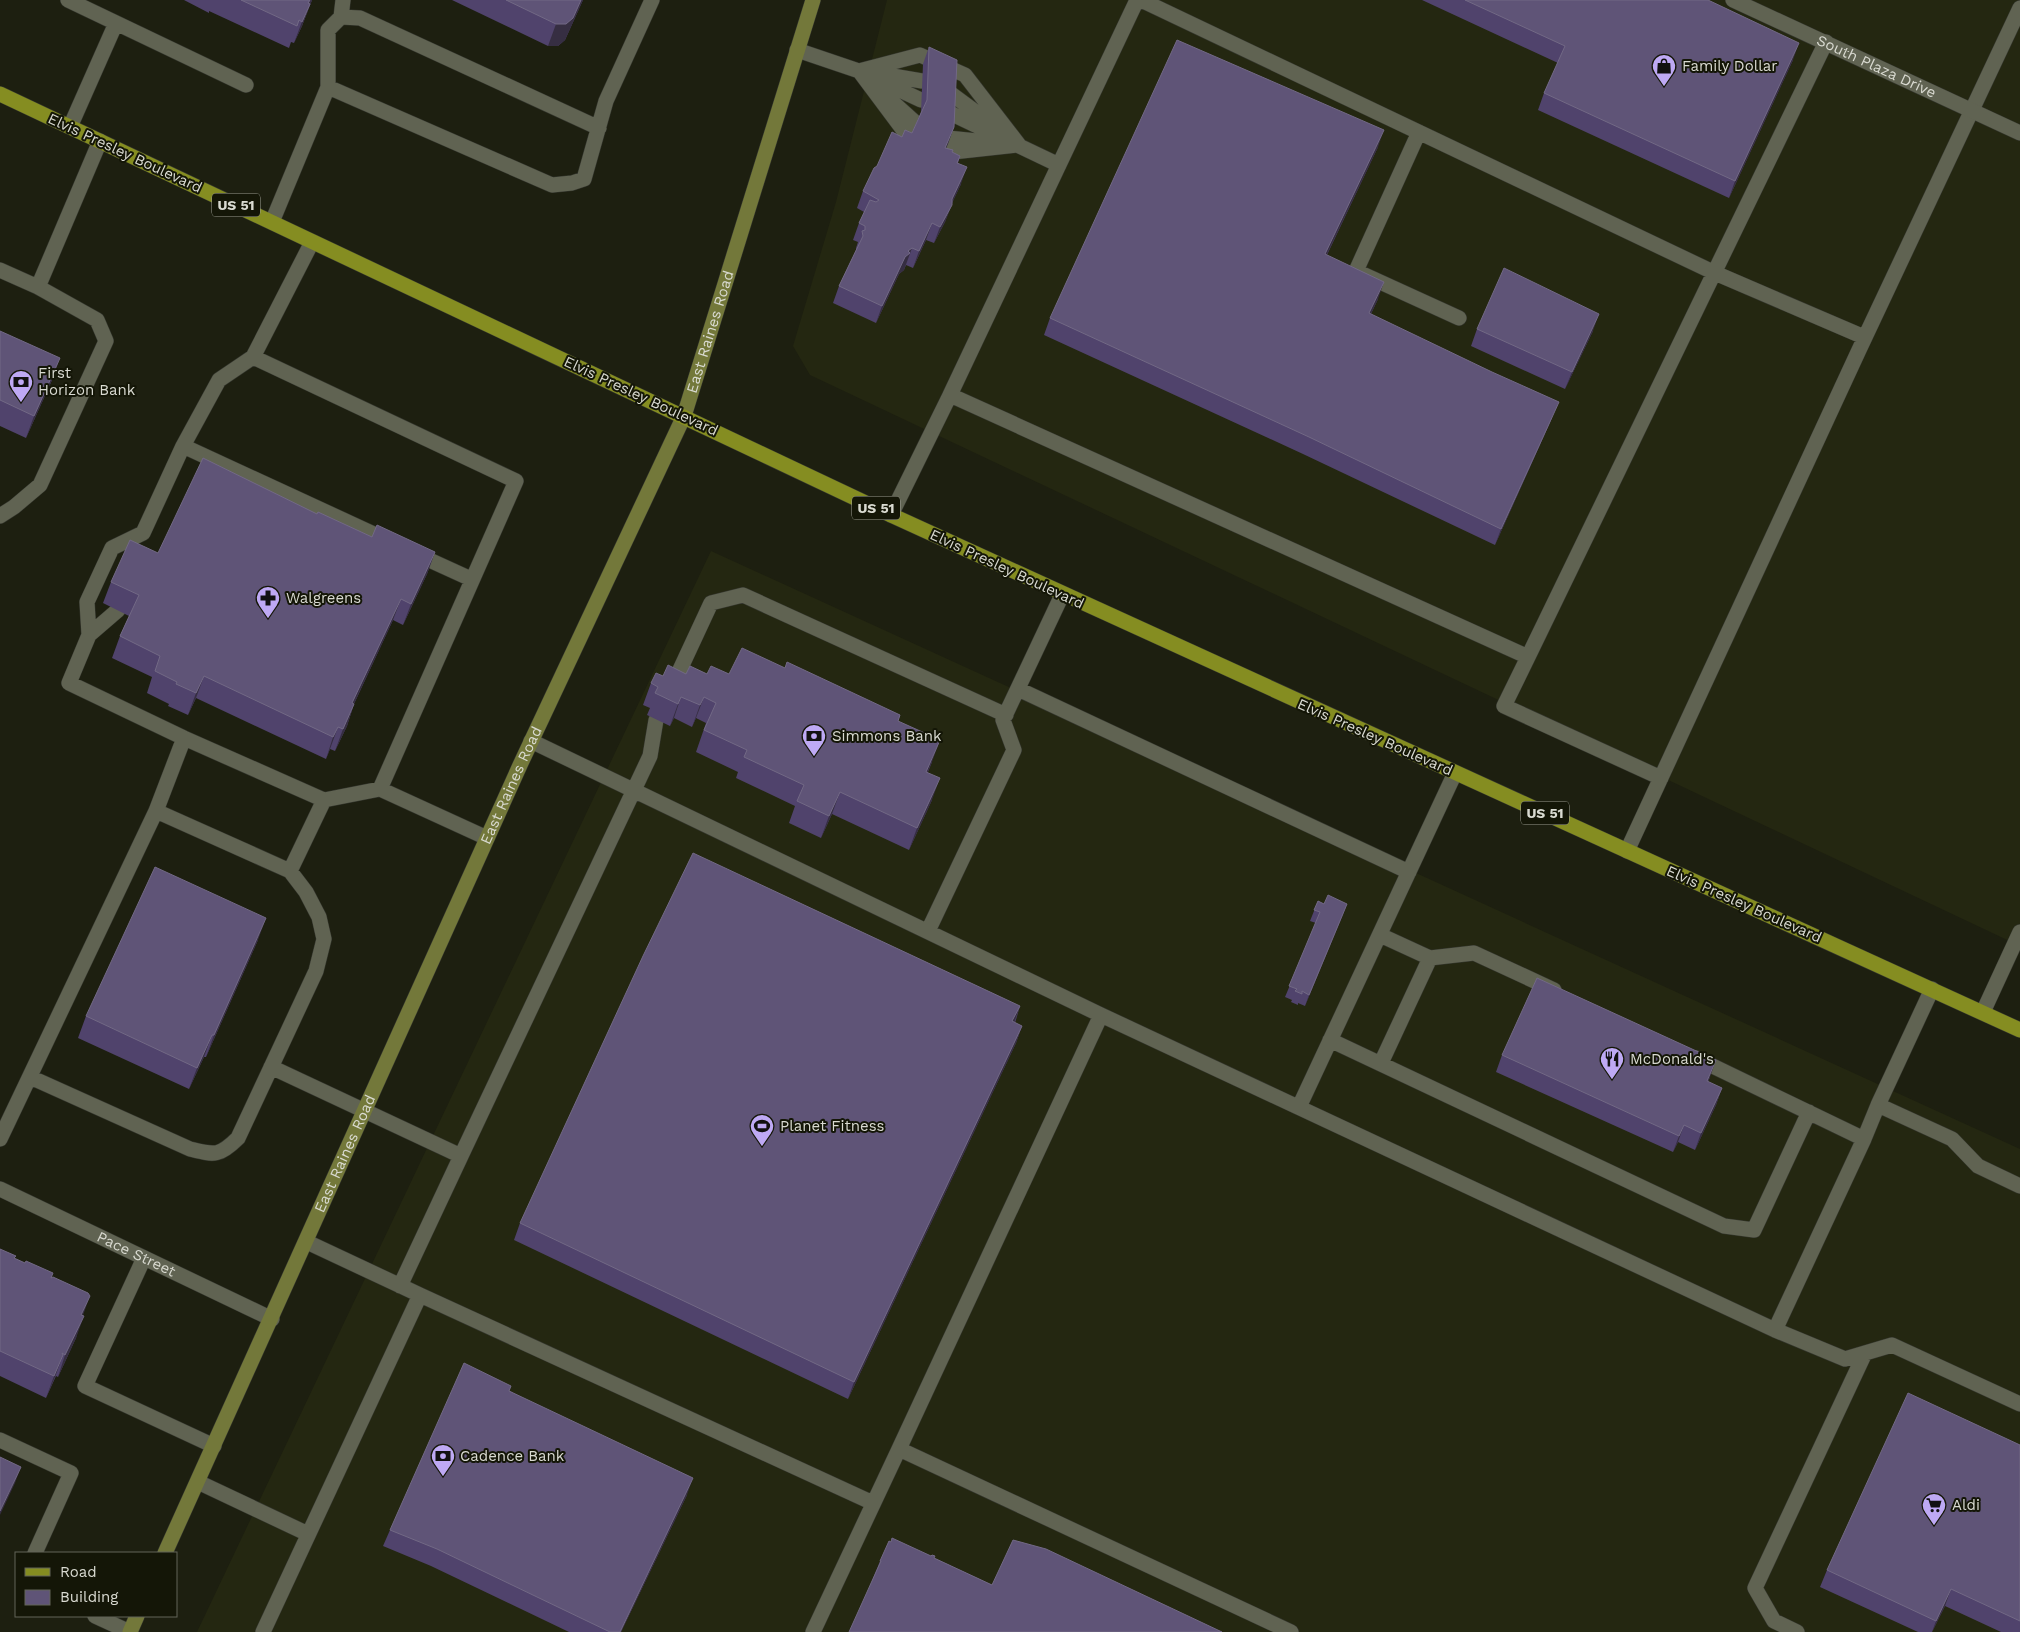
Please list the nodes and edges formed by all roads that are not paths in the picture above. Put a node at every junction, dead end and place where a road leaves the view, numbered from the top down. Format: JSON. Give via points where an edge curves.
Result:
{"nodes":[{"id":1,"x":68,"y":0,"type":"edge"},
{"id":2,"x":343,"y":0,"type":"edge"},
{"id":3,"x":652,"y":0,"type":"edge"},
{"id":4,"x":813,"y":0,"type":"edge"},
{"id":5,"x":1139,"y":0,"type":"edge"},
{"id":6,"x":1733,"y":0,"type":"edge"},
{"id":7,"x":2020,"y":8,"type":"edge"},
{"id":8,"x":341,"y":17,"type":"junction"},
{"id":9,"x":116,"y":23,"type":"junction"},
{"id":10,"x":1826,"y":42,"type":"junction"},
{"id":11,"x":797,"y":50,"type":"junction"},
{"id":12,"x":858,"y":71,"type":"junction"},
{"id":13,"x":922,"y":80,"type":"dead end"},
{"id":14,"x":246,"y":85,"type":"dead end"},
{"id":15,"x":328,"y":87,"type":"junction"},
{"id":16,"x":950,"y":93,"type":"edge"},
{"id":17,"x":0,"y":94,"type":"edge"},
{"id":18,"x":921,"y":100,"type":"dead end"},
{"id":19,"x":1972,"y":110,"type":"junction"},
{"id":20,"x":950,"y":113,"type":"edge"},
{"id":21,"x":917,"y":124,"type":"edge"},
{"id":22,"x":70,"y":127,"type":"junction"},
{"id":23,"x":599,"y":128,"type":"junction"},
{"id":24,"x":1419,"y":132,"type":"junction"},
{"id":25,"x":2020,"y":133,"type":"edge"},
{"id":26,"x":948,"y":138,"type":"edge"},
{"id":27,"x":910,"y":139,"type":"edge"},
{"id":28,"x":100,"y":141,"type":"junction"},
{"id":29,"x":1019,"y":145,"type":"junction"},
{"id":30,"x":944,"y":153,"type":"edge"},
{"id":31,"x":1059,"y":165,"type":"junction"},
{"id":32,"x":272,"y":222,"type":"junction"},
{"id":33,"x":312,"y":242,"type":"junction"},
{"id":34,"x":0,"y":270,"type":"edge"},
{"id":35,"x":1715,"y":273,"type":"junction"},
{"id":36,"x":38,"y":287,"type":"junction"},
{"id":37,"x":1459,"y":318,"type":"dead end"},
{"id":38,"x":1864,"y":337,"type":"junction"},
{"id":39,"x":253,"y":357,"type":"junction"},
{"id":40,"x":950,"y":395,"type":"junction"},
{"id":41,"x":684,"y":416,"type":"junction"},
{"id":42,"x":183,"y":446,"type":"junction"},
{"id":43,"x":891,"y":515,"type":"junction"},
{"id":44,"x":0,"y":516,"type":"edge"},
{"id":45,"x":143,"y":534,"type":"junction"},
{"id":46,"x":140,"y":551,"type":"edge"},
{"id":47,"x":471,"y":579,"type":"junction"},
{"id":48,"x":1062,"y":595,"type":"junction"},
{"id":49,"x":118,"y":610,"type":"edge"},
{"id":50,"x":89,"y":635,"type":"junction"},
{"id":51,"x":1528,"y":657,"type":"junction"},
{"id":52,"x":1018,"y":689,"type":"junction"},
{"id":53,"x":669,"y":691,"type":"edge"},
{"id":54,"x":1006,"y":715,"type":"junction"},
{"id":55,"x":656,"y":720,"type":"edge"},
{"id":56,"x":184,"y":738,"type":"junction"},
{"id":57,"x":532,"y":741,"type":"junction"},
{"id":58,"x":1455,"y":773,"type":"junction"},
{"id":59,"x":1661,"y":778,"type":"junction"},
{"id":60,"x":380,"y":789,"type":"junction"},
{"id":61,"x":634,"y":790,"type":"junction"},
{"id":62,"x":324,"y":800,"type":"junction"},
{"id":63,"x":156,"y":811,"type":"junction"},
{"id":64,"x":488,"y":838,"type":"junction"},
{"id":65,"x":1627,"y":851,"type":"junction"},
{"id":66,"x":290,"y":871,"type":"junction"},
{"id":67,"x":1409,"y":872,"type":"junction"},
{"id":68,"x":928,"y":931,"type":"junction"},
{"id":69,"x":2020,"y":932,"type":"edge"},
{"id":70,"x":1380,"y":935,"type":"junction"},
{"id":71,"x":1430,"y":958,"type":"junction"},
{"id":72,"x":1932,"y":989,"type":"junction"},
{"id":73,"x":1571,"y":999,"type":"edge"},
{"id":74,"x":1983,"y":1012,"type":"junction"},
{"id":75,"x":1101,"y":1015,"type":"junction"},
{"id":76,"x":2020,"y":1030,"type":"edge"},
{"id":77,"x":1330,"y":1040,"type":"junction"},
{"id":78,"x":1686,"y":1053,"type":"edge"},
{"id":79,"x":1381,"y":1063,"type":"junction"},
{"id":80,"x":271,"y":1067,"type":"junction"},
{"id":81,"x":30,"y":1077,"type":"junction"},
{"id":82,"x":1878,"y":1105,"type":"junction"},
{"id":83,"x":1299,"y":1107,"type":"junction"},
{"id":84,"x":366,"y":1110,"type":"junction"},
{"id":85,"x":1809,"y":1112,"type":"junction"},
{"id":86,"x":0,"y":1139,"type":"edge"},
{"id":87,"x":1864,"y":1139,"type":"junction"},
{"id":88,"x":461,"y":1156,"type":"junction"},
{"id":89,"x":2020,"y":1186,"type":"edge"},
{"id":90,"x":0,"y":1189,"type":"edge"},
{"id":91,"x":307,"y":1242,"type":"junction"},
{"id":92,"x":144,"y":1258,"type":"junction"},
{"id":93,"x":400,"y":1286,"type":"junction"},
{"id":94,"x":420,"y":1295,"type":"junction"},
{"id":95,"x":272,"y":1319,"type":"junction"},
{"id":96,"x":1776,"y":1330,"type":"junction"},
{"id":97,"x":1865,"y":1353,"type":"junction"},
{"id":98,"x":2020,"y":1404,"type":"edge"},
{"id":99,"x":0,"y":1440,"type":"edge"},
{"id":100,"x":214,"y":1446,"type":"junction"},
{"id":101,"x":899,"y":1448,"type":"junction"},
{"id":102,"x":198,"y":1482,"type":"junction"},
{"id":103,"x":873,"y":1503,"type":"junction"},
{"id":104,"x":308,"y":1534,"type":"junction"},
{"id":105,"x":35,"y":1552,"type":"edge"},
{"id":106,"x":166,"y":1552,"type":"edge"},
{"id":107,"x":97,"y":1617,"type":"edge"},
{"id":108,"x":137,"y":1617,"type":"edge"},
{"id":109,"x":130,"y":1632,"type":"edge"},
{"id":110,"x":263,"y":1632,"type":"edge"},
{"id":111,"x":813,"y":1632,"type":"edge"},
{"id":112,"x":1291,"y":1632,"type":"edge"},
{"id":113,"x":1797,"y":1632,"type":"edge"}],
"edges":[{"from":1,"to":9,"type":"street"},
{"from":2,"to":8,"type":"street"},
{"from":3,"to":23,"type":"street","via":[[606,102]]},
{"from":4,"to":11,"type":"main road","name":"East Raines Road"},
{"from":5,"to":24,"type":"street"},
{"from":5,"to":31,"type":"street"},
{"from":6,"to":10,"type":"street","name":"South Plaza Drive"},
{"from":7,"to":19,"type":"street"},
{"from":8,"to":15,"type":"street","via":[[328,30]]},
{"from":8,"to":23,"type":"street","via":[[360,18]]},
{"from":9,"to":14,"type":"street"},
{"from":9,"to":22,"type":"street"},
{"from":10,"to":19,"type":"street","name":"South Plaza Drive"},
{"from":10,"to":35,"type":"street"},
{"from":11,"to":12,"type":"street"},
{"from":11,"to":41,"type":"main road","name":"East Raines Road"},
{"from":12,"to":13,"type":"street"},
{"from":12,"to":18,"type":"street"},
{"from":12,"to":21,"type":"street"},
{"from":12,"to":27,"type":"street"},
{"from":12,"to":29,"type":"street","via":[[920,55],[965,75]]},
{"from":15,"to":23,"type":"street","via":[[552,185],[584,179]]},
{"from":15,"to":32,"type":"street"},
{"from":16,"to":29,"type":"street"},
{"from":17,"to":22,"type":"main road","name":"Elvis Presley Boulevard","number":"US 51"},
{"from":19,"to":25,"type":"street","name":"South Plaza Drive"},
{"from":19,"to":38,"type":"street"},
{"from":20,"to":29,"type":"street"},
{"from":22,"to":28,"type":"main road","name":"Elvis Presley Boulevard","number":"US 51"},
{"from":24,"to":35,"type":"street"},
{"from":24,"to":37,"type":"street","via":[[1356,271]]},
{"from":26,"to":29,"type":"street"},
{"from":28,"to":32,"type":"main road","name":"Elvis Presley Boulevard","number":"US 51"},
{"from":28,"to":36,"type":"street"},
{"from":29,"to":30,"type":"street"},
{"from":29,"to":31,"type":"street"},
{"from":31,"to":40,"type":"street"},
{"from":32,"to":33,"type":"main road","name":"Elvis Presley Boulevard","number":"US 51"},
{"from":33,"to":39,"type":"street"},
{"from":33,"to":41,"type":"main road","name":"Elvis Presley Boulevard","number":"US 51"},
{"from":34,"to":36,"type":"street"},
{"from":35,"to":38,"type":"street"},
{"from":35,"to":51,"type":"street"},
{"from":36,"to":44,"type":"street","via":[[97,320],[106,341],[40,485]]},
{"from":38,"to":59,"type":"street"},
{"from":39,"to":42,"type":"street","via":[[219,380]]},
{"from":39,"to":47,"type":"street","via":[[516,481]]},
{"from":40,"to":43,"type":"street"},
{"from":40,"to":51,"type":"street"},
{"from":41,"to":43,"type":"main road","name":"Elvis Presley Boulevard","number":"US 51"},
{"from":41,"to":57,"type":"main road","name":"East Raines Road"},
{"from":42,"to":45,"type":"street"},
{"from":42,"to":47,"type":"street"},
{"from":43,"to":48,"type":"main road","name":"Elvis Presley Boulevard","number":"US 51"},
{"from":45,"to":46,"type":"street"},
{"from":45,"to":50,"type":"street","via":[[112,548],[87,602]]},
{"from":47,"to":60,"type":"street"},
{"from":48,"to":52,"type":"street"},
{"from":48,"to":58,"type":"main road","name":"Elvis Presley Boulevard","number":"US 51"},
{"from":49,"to":50,"type":"street"},
{"from":50,"to":56,"type":"street","via":[[69,683]]},
{"from":51,"to":59,"type":"street","via":[[1504,706]]},
{"from":52,"to":54,"type":"street"},
{"from":52,"to":67,"type":"street"},
{"from":53,"to":54,"type":"street","via":[[711,603],[743,595]]},
{"from":54,"to":68,"type":"street","via":[[1003,720],[1014,750]]},
{"from":55,"to":61,"type":"street","via":[[650,756]]},
{"from":56,"to":62,"type":"street"},
{"from":56,"to":63,"type":"street"},
{"from":57,"to":61,"type":"street"},
{"from":57,"to":64,"type":"main road","name":"East Raines Road"},
{"from":58,"to":65,"type":"main road","name":"Elvis Presley Boulevard","number":"US 51"},
{"from":58,"to":67,"type":"street"},
{"from":59,"to":65,"type":"street"},
{"from":60,"to":62,"type":"street"},
{"from":60,"to":64,"type":"street"},
{"from":61,"to":68,"type":"street"},
{"from":61,"to":88,"type":"street"},
{"from":62,"to":66,"type":"street"},
{"from":63,"to":66,"type":"street"},
{"from":63,"to":81,"type":"street"},
{"from":64,"to":84,"type":"main road","name":"East Raines Road"},
{"from":65,"to":72,"type":"main road","name":"Elvis Presley Boulevard","number":"US 51"},
{"from":66,"to":80,"type":"street","via":[[319,917],[324,939],[316,971]]},
{"from":67,"to":70,"type":"street"},
{"from":68,"to":75,"type":"street"},
{"from":69,"to":74,"type":"street"},
{"from":70,"to":71,"type":"street"},
{"from":70,"to":77,"type":"street"},
{"from":71,"to":73,"type":"street","via":[[1474,953]]},
{"from":71,"to":79,"type":"street"},
{"from":72,"to":74,"type":"main road","name":"Elvis Presley Boulevard","number":"US 51"},
{"from":72,"to":82,"type":"street"},
{"from":74,"to":76,"type":"main road","name":"Elvis Presley Boulevard","number":"US 51"},
{"from":75,"to":83,"type":"street"},
{"from":75,"to":101,"type":"street"},
{"from":77,"to":79,"type":"street"},
{"from":77,"to":83,"type":"street"},
{"from":78,"to":85,"type":"street"},
{"from":79,"to":85,"type":"street","via":[[1724,1226],[1754,1230]]},
{"from":80,"to":81,"type":"street","via":[[238,1138],[224,1152],[208,1154],[190,1149]]},
{"from":80,"to":84,"type":"street"},
{"from":81,"to":86,"type":"street"},
{"from":82,"to":87,"type":"street"},
{"from":82,"to":89,"type":"street","via":[[1952,1139],[1978,1166]]},
{"from":83,"to":96,"type":"street"},
{"from":84,"to":88,"type":"street"},
{"from":84,"to":91,"type":"main road","name":"East Raines Road"},
{"from":85,"to":87,"type":"street"},
{"from":87,"to":96,"type":"street"},
{"from":88,"to":93,"type":"street"},
{"from":90,"to":92,"type":"street","name":"Pace Street"},
{"from":91,"to":93,"type":"street"},
{"from":91,"to":95,"type":"main road","name":"East Raines Road"},
{"from":92,"to":95,"type":"street","name":"Pace Street"},
{"from":92,"to":100,"type":"street","via":[[85,1386]]},
{"from":93,"to":94,"type":"street"},
{"from":94,"to":103,"type":"street"},
{"from":94,"to":104,"type":"street"},
{"from":95,"to":100,"type":"main road","name":"East Raines Road"},
{"from":96,"to":97,"type":"street","via":[[1845,1359]]},
{"from":97,"to":98,"type":"street","via":[[1892,1345]]},
{"from":97,"to":113,"type":"street","via":[[1755,1588],[1774,1621]]},
{"from":99,"to":105,"type":"street","via":[[71,1473]]},
{"from":100,"to":102,"type":"main road","name":"East Raines Road"},
{"from":101,"to":103,"type":"street"},
{"from":101,"to":112,"type":"street"},
{"from":102,"to":104,"type":"street"},
{"from":102,"to":106,"type":"main road","name":"East Raines Road"},
{"from":103,"to":111,"type":"street"},
{"from":104,"to":110,"type":"street"},
{"from":107,"to":109,"type":"street"},
{"from":108,"to":109,"type":"main road"}]}
